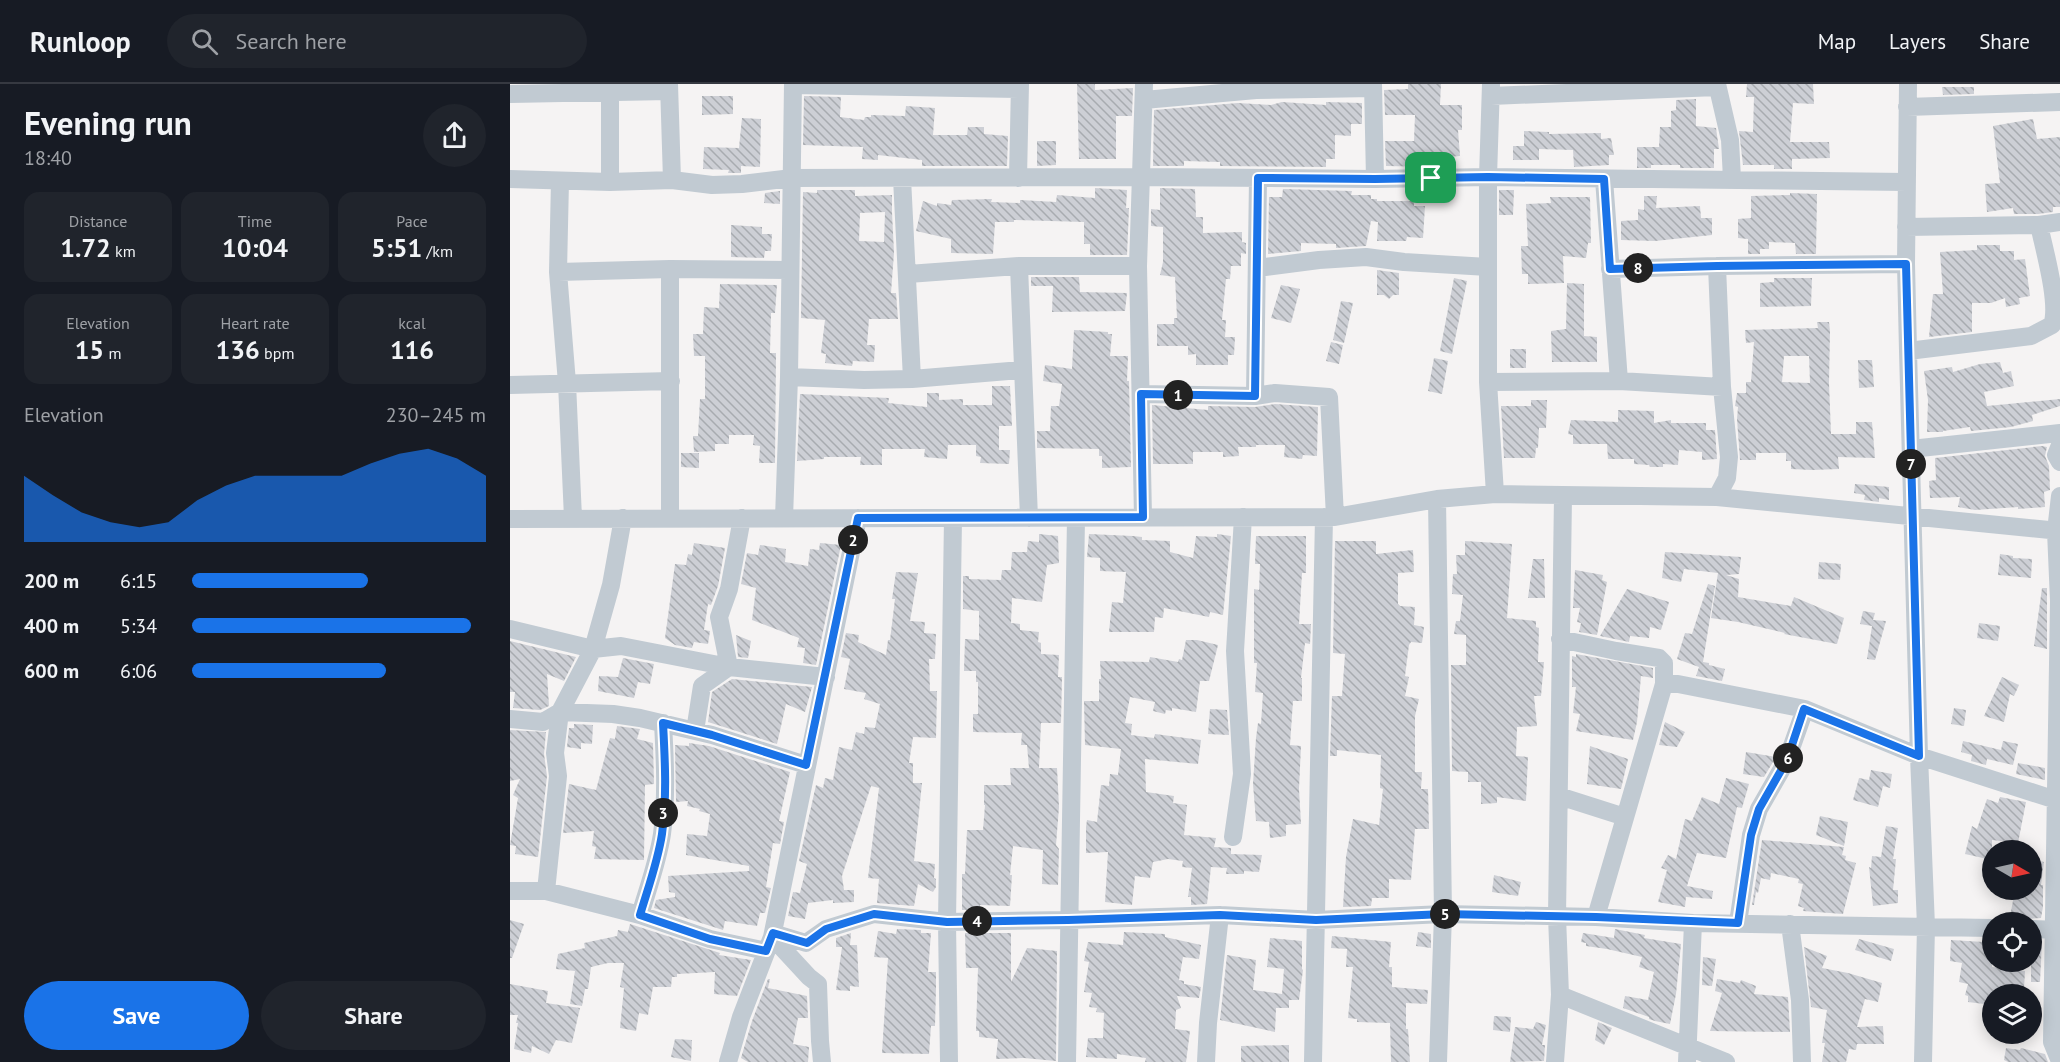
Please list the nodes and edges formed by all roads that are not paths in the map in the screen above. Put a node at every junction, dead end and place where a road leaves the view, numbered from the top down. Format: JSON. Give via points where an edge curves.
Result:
{"nodes":[{"id":1,"x":1908,"y":84,"type":"edge"},
{"id":2,"x":793,"y":85,"type":"edge"},
{"id":3,"x":1717,"y":85,"type":"edge"},
{"id":4,"x":909,"y":86,"type":"edge"},
{"id":5,"x":1020,"y":86,"type":"edge"},
{"id":6,"x":1373,"y":86,"type":"edge"},
{"id":7,"x":669,"y":87,"type":"edge"},
{"id":8,"x":1256,"y":87,"type":"edge"},
{"id":9,"x":1616,"y":88,"type":"edge"},
{"id":10,"x":561,"y":89,"type":"edge"},
{"id":11,"x":1491,"y":90,"type":"edge"},
{"id":12,"x":609,"y":92,"type":"junction"},
{"id":13,"x":1144,"y":92,"type":"edge"},
{"id":14,"x":510,"y":94,"type":"edge"},
{"id":15,"x":2060,"y":102,"type":"edge"},
{"id":16,"x":1907,"y":107,"type":"junction"},
{"id":17,"x":1142,"y":177,"type":"junction"},
{"id":18,"x":1488,"y":177,"type":"junction"},
{"id":19,"x":792,"y":178,"type":"junction"},
{"id":20,"x":902,"y":178,"type":"junction"},
{"id":21,"x":1018,"y":178,"type":"junction"},
{"id":22,"x":1258,"y":178,"type":"junction"},
{"id":23,"x":510,"y":179,"type":"edge"},
{"id":24,"x":1375,"y":179,"type":"junction"},
{"id":25,"x":1604,"y":179,"type":"junction"},
{"id":26,"x":1732,"y":179,"type":"junction"},
{"id":27,"x":672,"y":180,"type":"junction"},
{"id":28,"x":560,"y":181,"type":"junction"},
{"id":29,"x":610,"y":182,"type":"junction"},
{"id":30,"x":1906,"y":183,"type":"junction"},
{"id":31,"x":2060,"y":222,"type":"edge"},
{"id":32,"x":2039,"y":225,"type":"junction"},
{"id":33,"x":1906,"y":227,"type":"junction"},
{"id":34,"x":1906,"y":264,"type":"junction"},
{"id":35,"x":1019,"y":266,"type":"junction"},
{"id":36,"x":1138,"y":266,"type":"junction"},
{"id":37,"x":1717,"y":266,"type":"junction"},
{"id":38,"x":1488,"y":267,"type":"junction"},
{"id":39,"x":1257,"y":268,"type":"junction"},
{"id":40,"x":670,"y":269,"type":"junction"},
{"id":41,"x":1610,"y":269,"type":"junction"},
{"id":42,"x":789,"y":270,"type":"junction"},
{"id":43,"x":558,"y":272,"type":"junction"},
{"id":44,"x":908,"y":273,"type":"junction"},
{"id":45,"x":2058,"y":314,"type":"edge"},
{"id":46,"x":1908,"y":351,"type":"junction"},
{"id":47,"x":1022,"y":370,"type":"junction"},
{"id":48,"x":789,"y":377,"type":"junction"},
{"id":49,"x":912,"y":379,"type":"junction"},
{"id":50,"x":671,"y":381,"type":"junction"},
{"id":51,"x":1619,"y":381,"type":"junction"},
{"id":52,"x":1488,"y":382,"type":"junction"},
{"id":53,"x":567,"y":383,"type":"junction"},
{"id":54,"x":510,"y":385,"type":"edge"},
{"id":55,"x":1722,"y":387,"type":"junction"},
{"id":56,"x":1141,"y":394,"type":"junction"},
{"id":57,"x":1255,"y":396,"type":"junction"},
{"id":58,"x":2060,"y":433,"type":"edge"},
{"id":59,"x":2060,"y":445,"type":"edge"},
{"id":60,"x":1911,"y":449,"type":"junction"},
{"id":61,"x":2060,"y":462,"type":"edge"},
{"id":62,"x":1495,"y":494,"type":"junction"},
{"id":63,"x":1563,"y":496,"type":"junction"},
{"id":64,"x":2060,"y":496,"type":"edge"},
{"id":65,"x":1717,"y":497,"type":"junction"},
{"id":66,"x":1437,"y":499,"type":"junction"},
{"id":67,"x":1912,"y":516,"type":"junction"},
{"id":68,"x":1143,"y":517,"type":"junction"},
{"id":69,"x":1243,"y":517,"type":"junction"},
{"id":70,"x":1329,"y":517,"type":"junction"},
{"id":71,"x":573,"y":518,"type":"junction"},
{"id":72,"x":623,"y":518,"type":"junction"},
{"id":73,"x":670,"y":518,"type":"junction"},
{"id":74,"x":742,"y":518,"type":"junction"},
{"id":75,"x":784,"y":518,"type":"junction"},
{"id":76,"x":858,"y":518,"type":"junction"},
{"id":77,"x":953,"y":518,"type":"junction"},
{"id":78,"x":1029,"y":518,"type":"junction"},
{"id":79,"x":1076,"y":518,"type":"junction"},
{"id":80,"x":510,"y":519,"type":"edge"},
{"id":81,"x":2058,"y":531,"type":"edge"},
{"id":82,"x":510,"y":629,"type":"edge"},
{"id":83,"x":1560,"y":639,"type":"junction"},
{"id":84,"x":593,"y":649,"type":"junction"},
{"id":85,"x":729,"y":667,"type":"junction"},
{"id":86,"x":826,"y":677,"type":"junction"},
{"id":87,"x":1664,"y":684,"type":"junction"},
{"id":88,"x":2058,"y":689,"type":"edge"},
{"id":89,"x":1804,"y":709,"type":"junction"},
{"id":90,"x":560,"y":712,"type":"junction"},
{"id":91,"x":510,"y":719,"type":"edge"},
{"id":92,"x":663,"y":723,"type":"junction"},
{"id":93,"x":695,"y":731,"type":"junction"},
{"id":94,"x":1919,"y":756,"type":"junction"},
{"id":95,"x":806,"y":765,"type":"junction"},
{"id":96,"x":1559,"y":796,"type":"junction"},
{"id":97,"x":2056,"y":800,"type":"junction"},
{"id":98,"x":1625,"y":816,"type":"junction"},
{"id":99,"x":1233,"y":837,"type":"dead end"},
{"id":100,"x":510,"y":891,"type":"edge"},
{"id":101,"x":546,"y":891,"type":"junction"},
{"id":102,"x":1443,"y":914,"type":"junction"},
{"id":103,"x":640,"y":915,"type":"junction"},
{"id":104,"x":1220,"y":915,"type":"junction"},
{"id":105,"x":1557,"y":916,"type":"junction"},
{"id":106,"x":1596,"y":917,"type":"junction"},
{"id":107,"x":1068,"y":920,"type":"junction"},
{"id":108,"x":1316,"y":920,"type":"junction"},
{"id":109,"x":947,"y":922,"type":"junction"},
{"id":110,"x":1693,"y":923,"type":"junction"},
{"id":111,"x":1738,"y":923,"type":"junction"},
{"id":112,"x":1790,"y":924,"type":"junction"},
{"id":113,"x":1926,"y":926,"type":"junction"},
{"id":114,"x":1982,"y":928,"type":"edge"},
{"id":115,"x":2056,"y":930,"type":"edge"},
{"id":116,"x":770,"y":940,"type":"junction"},
{"id":117,"x":1560,"y":995,"type":"junction"},
{"id":118,"x":1687,"y":1055,"type":"edge"},
{"id":119,"x":2059,"y":1060,"type":"edge"},
{"id":120,"x":728,"y":1062,"type":"edge"},
{"id":121,"x":822,"y":1062,"type":"edge"},
{"id":122,"x":949,"y":1062,"type":"edge"},
{"id":123,"x":1066,"y":1062,"type":"edge"},
{"id":124,"x":1206,"y":1062,"type":"edge"},
{"id":125,"x":1313,"y":1062,"type":"edge"},
{"id":126,"x":1438,"y":1062,"type":"edge"},
{"id":127,"x":1554,"y":1062,"type":"edge"},
{"id":128,"x":1726,"y":1062,"type":"edge"},
{"id":129,"x":1802,"y":1062,"type":"edge"},
{"id":130,"x":1923,"y":1062,"type":"edge"}],
"edges":[{"from":1,"to":16,"type":"street"},
{"from":2,"to":4,"type":"street"},
{"from":2,"to":19,"type":"street"},
{"from":3,"to":9,"type":"street"},
{"from":3,"to":26,"type":"street","via":[[1730,140]]},
{"from":4,"to":5,"type":"street"},
{"from":5,"to":21,"type":"street"},
{"from":6,"to":8,"type":"street"},
{"from":6,"to":24,"type":"street"},
{"from":7,"to":12,"type":"street"},
{"from":7,"to":27,"type":"street"},
{"from":8,"to":13,"type":"street"},
{"from":9,"to":11,"type":"street"},
{"from":10,"to":12,"type":"street"},
{"from":10,"to":14,"type":"street"},
{"from":11,"to":18,"type":"street"},
{"from":12,"to":29,"type":"street"},
{"from":13,"to":17,"type":"street"},
{"from":15,"to":16,"type":"street"},
{"from":16,"to":30,"type":"street"},
{"from":17,"to":21,"type":"street"},
{"from":17,"to":22,"type":"street"},
{"from":17,"to":36,"type":"street"},
{"from":18,"to":24,"type":"street"},
{"from":18,"to":25,"type":"street"},
{"from":18,"to":38,"type":"street"},
{"from":19,"to":20,"type":"street"},
{"from":19,"to":27,"type":"street","via":[[712,185]]},
{"from":19,"to":42,"type":"street"},
{"from":20,"to":21,"type":"street"},
{"from":20,"to":44,"type":"street"},
{"from":22,"to":24,"type":"street"},
{"from":22,"to":39,"type":"street"},
{"from":23,"to":28,"type":"street"},
{"from":25,"to":26,"type":"street"},
{"from":25,"to":41,"type":"street"},
{"from":26,"to":30,"type":"street"},
{"from":27,"to":29,"type":"street"},
{"from":28,"to":29,"type":"street"},
{"from":28,"to":43,"type":"street"},
{"from":30,"to":33,"type":"street"},
{"from":31,"to":32,"type":"street"},
{"from":32,"to":33,"type":"street"},
{"from":32,"to":45,"type":"street"},
{"from":33,"to":34,"type":"street"},
{"from":34,"to":37,"type":"street"},
{"from":34,"to":46,"type":"street"},
{"from":35,"to":36,"type":"street"},
{"from":35,"to":44,"type":"street"},
{"from":35,"to":47,"type":"street"},
{"from":36,"to":56,"type":"street"},
{"from":37,"to":41,"type":"street"},
{"from":37,"to":55,"type":"street"},
{"from":38,"to":39,"type":"street","via":[[1366,257]]},
{"from":38,"to":52,"type":"street"},
{"from":39,"to":57,"type":"street"},
{"from":40,"to":42,"type":"street"},
{"from":40,"to":43,"type":"street"},
{"from":40,"to":50,"type":"street"},
{"from":41,"to":51,"type":"street"},
{"from":42,"to":48,"type":"street"},
{"from":43,"to":53,"type":"street"},
{"from":44,"to":49,"type":"street"},
{"from":45,"to":46,"type":"street","via":[[2052,325],[2031,336]]},
{"from":46,"to":60,"type":"street"},
{"from":47,"to":49,"type":"street"},
{"from":47,"to":78,"type":"street"},
{"from":48,"to":49,"type":"street"},
{"from":48,"to":75,"type":"street"},
{"from":50,"to":53,"type":"street"},
{"from":50,"to":73,"type":"street"},
{"from":51,"to":52,"type":"street"},
{"from":51,"to":55,"type":"street"},
{"from":52,"to":62,"type":"street"},
{"from":53,"to":54,"type":"street"},
{"from":53,"to":71,"type":"street"},
{"from":55,"to":65,"type":"street","via":[[1728,457],[1727,478]]},
{"from":56,"to":57,"type":"street"},
{"from":56,"to":68,"type":"street"},
{"from":57,"to":70,"type":"street","via":[[1275,393],[1329,397]]},
{"from":58,"to":60,"type":"street"},
{"from":59,"to":61,"type":"street","via":[[2056,455]]},
{"from":60,"to":67,"type":"street"},
{"from":62,"to":63,"type":"street"},
{"from":62,"to":66,"type":"street"},
{"from":63,"to":65,"type":"street"},
{"from":63,"to":83,"type":"street"},
{"from":64,"to":81,"type":"street"},
{"from":65,"to":67,"type":"street"},
{"from":66,"to":70,"type":"street"},
{"from":66,"to":102,"type":"street"},
{"from":67,"to":81,"type":"street"},
{"from":67,"to":94,"type":"street"},
{"from":68,"to":69,"type":"street"},
{"from":68,"to":79,"type":"street"},
{"from":69,"to":70,"type":"street"},
{"from":69,"to":99,"type":"street","via":[[1235,651],[1242,774]]},
{"from":70,"to":108,"type":"street"},
{"from":71,"to":72,"type":"street"},
{"from":71,"to":80,"type":"street"},
{"from":72,"to":73,"type":"street"},
{"from":72,"to":84,"type":"street","via":[[611,585]]},
{"from":73,"to":74,"type":"street"},
{"from":74,"to":75,"type":"street"},
{"from":74,"to":85,"type":"street","via":[[729,589],[719,617]]},
{"from":75,"to":76,"type":"street"},
{"from":76,"to":77,"type":"street"},
{"from":76,"to":86,"type":"street"},
{"from":77,"to":78,"type":"street"},
{"from":77,"to":109,"type":"street"},
{"from":78,"to":79,"type":"street"},
{"from":79,"to":107,"type":"street"},
{"from":81,"to":88,"type":"street"},
{"from":82,"to":84,"type":"street"},
{"from":83,"to":87,"type":"street","via":[[1659,658],[1664,663]]},
{"from":83,"to":96,"type":"street"},
{"from":84,"to":85,"type":"street","via":[[621,646]]},
{"from":84,"to":90,"type":"street"},
{"from":85,"to":86,"type":"street"},
{"from":85,"to":93,"type":"street","via":[[702,686]]},
{"from":86,"to":95,"type":"street"},
{"from":87,"to":89,"type":"street"},
{"from":87,"to":98,"type":"street"},
{"from":88,"to":97,"type":"street"},
{"from":89,"to":94,"type":"street"},
{"from":89,"to":111,"type":"street","via":[[1787,760],[1759,809],[1751,835]]},
{"from":90,"to":91,"type":"street","via":[[543,722]]},
{"from":90,"to":92,"type":"street","via":[[613,714]]},
{"from":90,"to":101,"type":"street"},
{"from":92,"to":93,"type":"street"},
{"from":92,"to":103,"type":"street","via":[[666,771],[662,835]]},
{"from":93,"to":95,"type":"street"},
{"from":94,"to":97,"type":"street"},
{"from":94,"to":113,"type":"street"},
{"from":95,"to":116,"type":"street"},
{"from":96,"to":98,"type":"street"},
{"from":96,"to":105,"type":"street"},
{"from":97,"to":115,"type":"street"},
{"from":98,"to":106,"type":"street"},
{"from":100,"to":101,"type":"street"},
{"from":101,"to":103,"type":"street"},
{"from":102,"to":105,"type":"street"},
{"from":102,"to":108,"type":"street"},
{"from":102,"to":126,"type":"street"},
{"from":103,"to":116,"type":"street","via":[[710,939]]},
{"from":104,"to":107,"type":"street"},
{"from":104,"to":108,"type":"street"},
{"from":104,"to":124,"type":"street"},
{"from":105,"to":106,"type":"street"},
{"from":105,"to":117,"type":"street"},
{"from":106,"to":110,"type":"street"},
{"from":107,"to":109,"type":"street"},
{"from":107,"to":123,"type":"street"},
{"from":108,"to":125,"type":"street"},
{"from":109,"to":116,"type":"street","via":[[874,914],[826,929],[807,943]]},
{"from":109,"to":122,"type":"street"},
{"from":110,"to":111,"type":"street"},
{"from":110,"to":118,"type":"street"},
{"from":111,"to":112,"type":"street"},
{"from":112,"to":113,"type":"street"},
{"from":112,"to":129,"type":"street","via":[[1800,1000]]},
{"from":113,"to":114,"type":"street"},
{"from":113,"to":130,"type":"street"},
{"from":115,"to":119,"type":"street","via":[[2052,1042]]},
{"from":116,"to":120,"type":"street"},
{"from":116,"to":121,"type":"street","via":[[818,984]]},
{"from":117,"to":118,"type":"street"},
{"from":117,"to":127,"type":"street"},
{"from":118,"to":128,"type":"street"}]}
